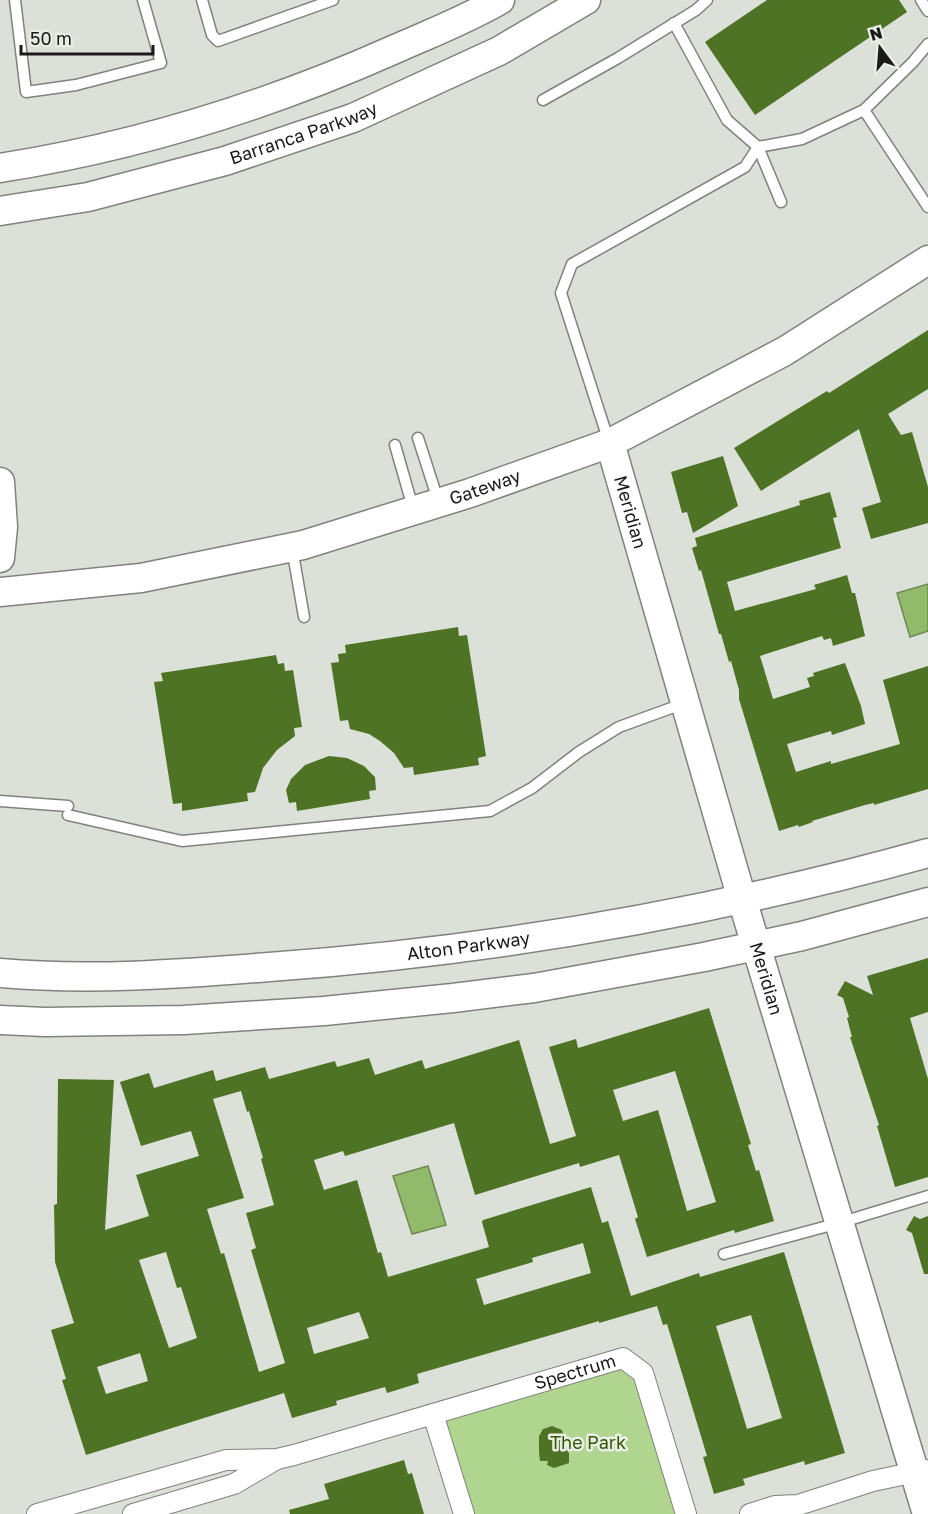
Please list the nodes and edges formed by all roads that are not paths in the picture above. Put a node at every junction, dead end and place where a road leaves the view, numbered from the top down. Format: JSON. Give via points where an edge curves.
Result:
{"nodes":[{"id":1,"x":15,"y":0,"type":"edge"},
{"id":2,"x":143,"y":0,"type":"edge"},
{"id":3,"x":202,"y":0,"type":"edge"},
{"id":4,"x":333,"y":0,"type":"edge"},
{"id":5,"x":500,"y":0,"type":"edge"},
{"id":6,"x":586,"y":0,"type":"edge"},
{"id":7,"x":707,"y":0,"type":"edge"},
{"id":8,"x":921,"y":0,"type":"edge"},
{"id":9,"x":928,"y":11,"type":"edge"},
{"id":10,"x":674,"y":23,"type":"junction"},
{"id":11,"x":928,"y":44,"type":"edge"},
{"id":12,"x":543,"y":100,"type":"dead end"},
{"id":13,"x":864,"y":110,"type":"junction"},
{"id":14,"x":758,"y":147,"type":"junction"},
{"id":15,"x":0,"y":168,"type":"edge"},
{"id":16,"x":781,"y":202,"type":"dead end"},
{"id":17,"x":928,"y":207,"type":"edge"},
{"id":18,"x":0,"y":211,"type":"edge"},
{"id":19,"x":928,"y":260,"type":"edge"},
{"id":20,"x":418,"y":438,"type":"dead end"},
{"id":21,"x":610,"y":443,"type":"junction"},
{"id":22,"x":395,"y":445,"type":"dead end"},
{"id":23,"x":0,"y":482,"type":"edge"},
{"id":24,"x":426,"y":507,"type":"junction"},
{"id":25,"x":292,"y":547,"type":"junction"},
{"id":26,"x":0,"y":558,"type":"edge"},
{"id":27,"x":0,"y":592,"type":"edge"},
{"id":28,"x":304,"y":618,"type":"dead end"},
{"id":29,"x":685,"y":703,"type":"junction"},
{"id":30,"x":0,"y":801,"type":"edge"},
{"id":31,"x":928,"y":853,"type":"edge"},
{"id":32,"x":742,"y":899,"type":"junction"},
{"id":33,"x":928,"y":902,"type":"edge"},
{"id":34,"x":756,"y":945,"type":"junction"},
{"id":35,"x":0,"y":974,"type":"edge"},
{"id":36,"x":0,"y":1020,"type":"edge"},
{"id":37,"x":928,"y":1196,"type":"edge"},
{"id":38,"x":839,"y":1223,"type":"junction"},
{"id":39,"x":724,"y":1254,"type":"dead end"},
{"id":40,"x":433,"y":1414,"type":"junction"},
{"id":41,"x":277,"y":1459,"type":"junction"},
{"id":42,"x":921,"y":1471,"type":"edge"},
{"id":43,"x":793,"y":1510,"type":"edge"},
{"id":44,"x":37,"y":1514,"type":"edge"},
{"id":45,"x":133,"y":1514,"type":"edge"},
{"id":46,"x":464,"y":1514,"type":"edge"},
{"id":47,"x":686,"y":1514,"type":"edge"},
{"id":48,"x":750,"y":1514,"type":"edge"},
{"id":49,"x":927,"y":1514,"type":"edge"}],
"edges":[{"from":1,"to":2,"type":"lane","via":[[26,92],[76,85],[161,63]]},
{"from":3,"to":4,"type":"lane","via":[[212,35],[218,41]]},
{"from":5,"to":15,"type":"main road","via":[[329,78],[202,121]]},
{"from":6,"to":18,"type":"main road","name":"Barranca Parkway","via":[[499,51],[353,118],[225,161],[88,196]]},
{"from":7,"to":10,"type":"lane"},
{"from":8,"to":9,"type":"lane"},
{"from":10,"to":12,"type":"lane"},
{"from":10,"to":14,"type":"lane","via":[[727,120]]},
{"from":11,"to":13,"type":"lane"},
{"from":13,"to":14,"type":"lane","via":[[802,139]]},
{"from":13,"to":17,"type":"lane"},
{"from":14,"to":16,"type":"lane"},
{"from":14,"to":21,"type":"lane","via":[[744,168],[572,264],[561,293]]},
{"from":19,"to":21,"type":"main road","name":"Gateway","via":[[785,351]]},
{"from":20,"to":24,"type":"lane"},
{"from":21,"to":24,"type":"main road","name":"Gateway"},
{"from":21,"to":29,"type":"main road","name":"Meridian"},
{"from":22,"to":24,"type":"lane"},
{"from":23,"to":26,"type":"main road"},
{"from":24,"to":25,"type":"main road","name":"Gateway"},
{"from":25,"to":27,"type":"main road","name":"Gateway","via":[[141,578]]},
{"from":25,"to":28,"type":"lane"},
{"from":29,"to":30,"type":"lane","via":[[619,727],[532,788],[490,812],[182,841],[68,811]]},
{"from":29,"to":32,"type":"main road","name":"Meridian"},
{"from":31,"to":32,"type":"main road","name":"Alton Parkway"},
{"from":32,"to":34,"type":"main road","name":"Meridian"},
{"from":32,"to":35,"type":"main road","name":"Alton Parkway","via":[[583,931],[379,958],[168,974]]},
{"from":33,"to":34,"type":"main road"},
{"from":34,"to":36,"type":"main road","via":[[534,988],[370,1007],[148,1022]]},
{"from":34,"to":38,"type":"main road","name":"Meridian"},
{"from":37,"to":38,"type":"lane"},
{"from":38,"to":39,"type":"lane"},
{"from":38,"to":42,"type":"main road","name":"Meridian"},
{"from":40,"to":41,"type":"street","name":"Spectrum"},
{"from":40,"to":46,"type":"street"},
{"from":40,"to":47,"type":"street","name":"Spectrum","via":[[623,1358],[643,1373]]},
{"from":41,"to":44,"type":"street","name":"Spectrum","via":[[226,1460]]},
{"from":41,"to":45,"type":"street","name":"Spectrum","via":[[234,1484]]},
{"from":42,"to":43,"type":"street","via":[[873,1481]]},
{"from":42,"to":49,"type":"main road","name":"Meridian"},
{"from":43,"to":48,"type":"street","via":[[775,1506]]}]}
